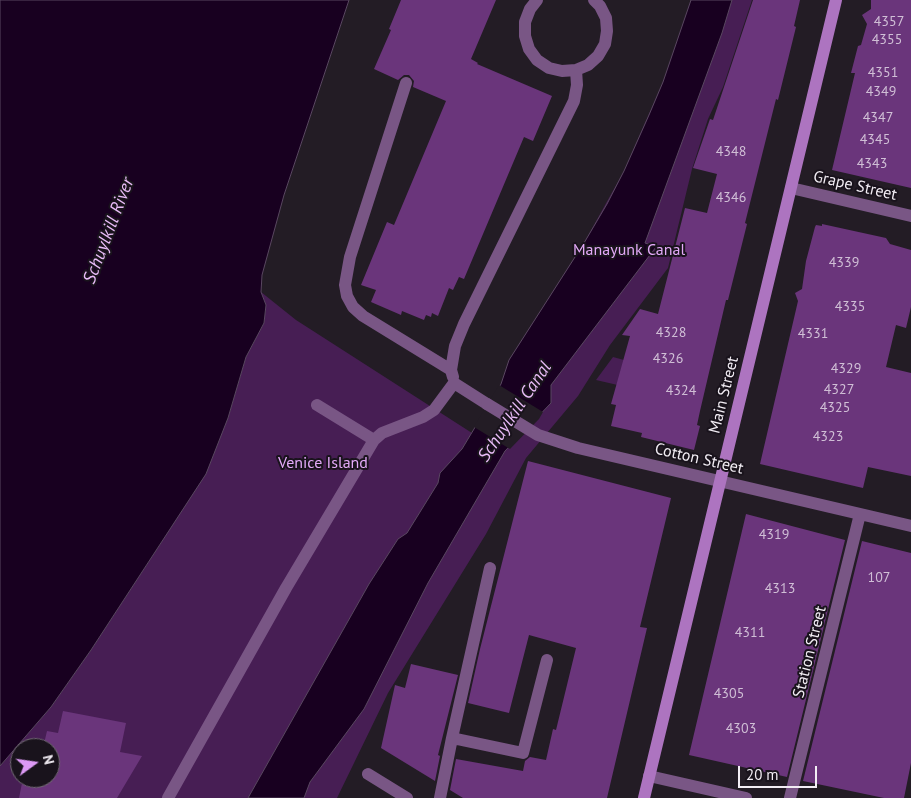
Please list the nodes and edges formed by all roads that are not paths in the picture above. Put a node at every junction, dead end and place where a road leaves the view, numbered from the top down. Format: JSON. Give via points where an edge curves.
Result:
{"nodes":[{"id":1,"x":537,"y":0,"type":"edge"},
{"id":2,"x":836,"y":0,"type":"edge"},
{"id":3,"x":600,"y":2,"type":"edge"},
{"id":4,"x":576,"y":70,"type":"junction"},
{"id":5,"x":406,"y":84,"type":"dead end"},
{"id":6,"x":791,"y":188,"type":"junction"},
{"id":7,"x":911,"y":216,"type":"edge"},
{"id":8,"x":451,"y":370,"type":"junction"},
{"id":9,"x":454,"y":383,"type":"junction"},
{"id":10,"x":318,"y":405,"type":"dead end"},
{"id":11,"x":374,"y":440,"type":"junction"},
{"id":12,"x":720,"y":481,"type":"junction"},
{"id":13,"x":860,"y":514,"type":"junction"},
{"id":14,"x":911,"y":526,"type":"edge"},
{"id":15,"x":490,"y":568,"type":"dead end"},
{"id":16,"x":547,"y":660,"type":"dead end"},
{"id":17,"x":452,"y":738,"type":"junction"},
{"id":18,"x":368,"y":774,"type":"dead end"},
{"id":19,"x":649,"y":776,"type":"junction"},
{"id":20,"x":168,"y":798,"type":"edge"},
{"id":21,"x":407,"y":798,"type":"edge"},
{"id":22,"x":440,"y":798,"type":"edge"},
{"id":23,"x":644,"y":798,"type":"edge"},
{"id":24,"x":746,"y":798,"type":"edge"},
{"id":25,"x":790,"y":798,"type":"edge"}],
"edges":[{"from":1,"to":4,"type":"street","via":[[525,22],[529,49],[549,68]]},
{"from":2,"to":6,"type":"street","name":"Main Street"},
{"from":3,"to":4,"type":"street","via":[[606,18],[605,44],[593,61]]},
{"from":4,"to":8,"type":"street","via":[[574,101],[464,324],[455,346]]},
{"from":5,"to":8,"type":"street","via":[[350,257],[345,285],[353,307],[364,316]]},
{"from":6,"to":7,"type":"street","name":"Grape Street"},
{"from":6,"to":12,"type":"street","name":"Main Street"},
{"from":8,"to":9,"type":"street"},
{"from":9,"to":11,"type":"street","via":[[434,410],[382,433]]},
{"from":9,"to":12,"type":"street","name":"Cotton Street","via":[[538,435],[578,448]]},
{"from":10,"to":11,"type":"street"},
{"from":11,"to":20,"type":"street"},
{"from":12,"to":13,"type":"street","name":"Cotton Street"},
{"from":12,"to":19,"type":"street","name":"Main Street"},
{"from":13,"to":14,"type":"street","name":"Cotton Street"},
{"from":13,"to":25,"type":"street","name":"Station Street"},
{"from":15,"to":17,"type":"street"},
{"from":16,"to":17,"type":"street","via":[[523,753]]},
{"from":17,"to":22,"type":"street"},
{"from":18,"to":21,"type":"street"},
{"from":19,"to":23,"type":"street","name":"Main Street"},
{"from":19,"to":24,"type":"street"}]}
